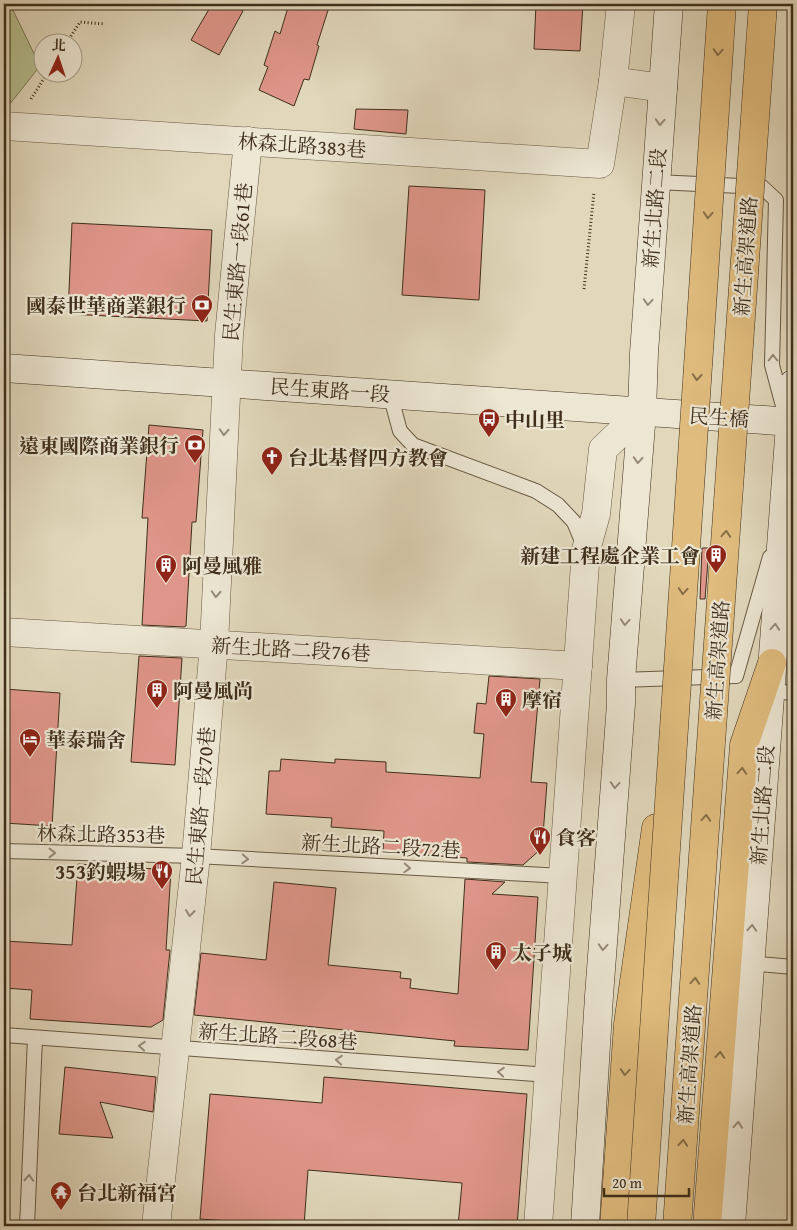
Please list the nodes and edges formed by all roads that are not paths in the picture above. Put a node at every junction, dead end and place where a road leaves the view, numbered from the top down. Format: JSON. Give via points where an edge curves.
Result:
{"nodes":[{"id":1,"x":621,"y":4,"type":"edge"},
{"id":2,"x":669,"y":4,"type":"edge"},
{"id":3,"x":722,"y":4,"type":"edge"},
{"id":4,"x":763,"y":4,"type":"edge"},
{"id":5,"x":612,"y":81,"type":"junction"},
{"id":6,"x":663,"y":88,"type":"junction"},
{"id":7,"x":4,"y":126,"type":"edge"},
{"id":8,"x":248,"y":141,"type":"junction"},
{"id":9,"x":656,"y":182,"type":"junction"},
{"id":10,"x":4,"y":368,"type":"edge"},
{"id":11,"x":227,"y":383,"type":"junction"},
{"id":12,"x":390,"y":394,"type":"junction"},
{"id":13,"x":788,"y":411,"type":"edge"},
{"id":14,"x":649,"y":412,"type":"junction"},
{"id":15,"x":783,"y":513,"type":"junction"},
{"id":16,"x":586,"y":550,"type":"junction"},
{"id":17,"x":4,"y":632,"type":"edge"},
{"id":18,"x":214,"y":644,"type":"junction"},
{"id":19,"x":772,"y":663,"type":"junction"},
{"id":20,"x":578,"y":666,"type":"junction"},
{"id":21,"x":621,"y":680,"type":"junction"},
{"id":22,"x":677,"y":683,"type":"junction"},
{"id":23,"x":782,"y":692,"type":"edge"},
{"id":24,"x":4,"y":851,"type":"edge"},
{"id":25,"x":196,"y":856,"type":"junction"},
{"id":26,"x":563,"y":876,"type":"junction"},
{"id":27,"x":750,"y":963,"type":"junction"},
{"id":28,"x":793,"y":967,"type":"edge"},
{"id":29,"x":4,"y":1035,"type":"edge"},
{"id":30,"x":35,"y":1038,"type":"junction"},
{"id":31,"x":176,"y":1049,"type":"junction"},
{"id":32,"x":549,"y":1075,"type":"junction"},
{"id":33,"x":27,"y":1226,"type":"edge"},
{"id":34,"x":156,"y":1226,"type":"edge"},
{"id":35,"x":538,"y":1226,"type":"edge"},
{"id":36,"x":585,"y":1226,"type":"edge"},
{"id":37,"x":614,"y":1226,"type":"edge"},
{"id":38,"x":641,"y":1226,"type":"edge"},
{"id":39,"x":678,"y":1226,"type":"edge"},
{"id":40,"x":707,"y":1226,"type":"edge"},
{"id":41,"x":731,"y":1226,"type":"edge"}],
"edges":[{"from":1,"to":5,"type":"street"},
{"from":2,"to":6,"type":"street","name":"新生北路二段"},
{"from":3,"to":22,"type":"highway","name":"新生高架道路","one_way":true,"bridge":true},
{"from":39,"to":4,"type":"highway","name":"新生高架道路","one_way":true,"bridge":true},
{"from":5,"to":6,"type":"street"},
{"from":5,"to":8,"type":"street","name":"林森北路383巷","via":[[600,164]]},
{"from":6,"to":9,"type":"street","name":"新生北路二段","one_way":true},
{"from":7,"to":8,"type":"street","name":"林森北路383巷"},
{"from":8,"to":11,"type":"street","name":"民生東路一段61巷"},
{"from":13,"to":9,"type":"lane","one_way":true,"via":[[772,365],[776,200],[762,187]]},
{"from":9,"to":14,"type":"street","name":"新生北路二段","one_way":true},
{"from":10,"to":11,"type":"street","name":"民生東路一段"},
{"from":11,"to":12,"type":"street","name":"民生東路一段"},
{"from":11,"to":18,"type":"street","name":"民生東路一段70巷","one_way":true},
{"from":12,"to":14,"type":"street","name":"民生東路一段"},
{"from":12,"to":16,"type":"lane","via":[[400,431],[413,445],[536,491],[558,505],[574,522]]},
{"from":13,"to":14,"type":"street","name":"民生橋","bridge":true},
{"from":13,"to":15,"type":"street","name":"新生北路二段"},
{"from":14,"to":16,"type":"street","via":[[603,449],[596,514]]},
{"from":14,"to":21,"type":"street","name":"新生北路二段","one_way":true},
{"from":19,"to":15,"type":"street","name":"新生北路二段","one_way":true},
{"from":15,"to":21,"type":"lane","via":[[736,676]]},
{"from":16,"to":20,"type":"street"},
{"from":17,"to":18,"type":"street","name":"新生北路二段76巷"},
{"from":18,"to":20,"type":"street","name":"新生北路二段76巷"},
{"from":18,"to":25,"type":"street","name":"民生東路一段70巷"},
{"from":19,"to":23,"type":"street","name":"新生北路二段"},
{"from":40,"to":19,"type":"highway","one_way":true,"via":[[744,745]]},
{"from":20,"to":26,"type":"street"},
{"from":21,"to":36,"type":"street","name":"新生北路二段","one_way":true},
{"from":22,"to":37,"type":"highway","one_way":true,"bridge":true,"via":[[628,1024]]},
{"from":22,"to":38,"type":"highway","name":"新生高架道路","bridge":true},
{"from":27,"to":23,"type":"street","name":"新生北路二段","one_way":true},
{"from":24,"to":25,"type":"lane","name":"林森北路353巷","one_way":true},
{"from":25,"to":26,"type":"lane","name":"新生北路二段72巷","one_way":true},
{"from":25,"to":31,"type":"street","name":"民生東路一段70巷","one_way":true},
{"from":26,"to":32,"type":"street"},
{"from":27,"to":28,"type":"lane"},
{"from":41,"to":27,"type":"street","name":"新生北路二段","one_way":true},
{"from":29,"to":30,"type":"lane","name":"新生北路二段68巷"},
{"from":31,"to":30,"type":"lane","name":"新生北路二段68巷","one_way":true},
{"from":33,"to":30,"type":"lane","one_way":true},
{"from":32,"to":31,"type":"lane","name":"新生北路二段68巷","one_way":true},
{"from":31,"to":34,"type":"street","name":"民生東路一段70巷"},
{"from":32,"to":35,"type":"street"}]}
